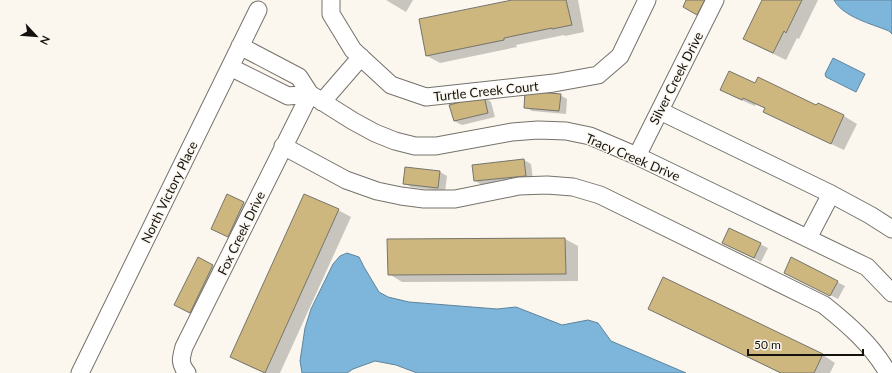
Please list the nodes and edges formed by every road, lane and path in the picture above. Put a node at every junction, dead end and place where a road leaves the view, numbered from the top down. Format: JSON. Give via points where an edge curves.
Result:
{"nodes":[{"id":1,"x":331,"y":0,"type":"edge"},
{"id":2,"x":647,"y":0,"type":"edge"},
{"id":3,"x":715,"y":0,"type":"edge"},
{"id":4,"x":258,"y":10,"type":"dead end"},
{"id":5,"x":240,"y":46,"type":"junction"},
{"id":6,"x":360,"y":57,"type":"junction"},
{"id":7,"x":230,"y":68,"type":"junction"},
{"id":8,"x":316,"y":98,"type":"junction"},
{"id":9,"x":660,"y":111,"type":"junction"},
{"id":10,"x":283,"y":146,"type":"junction"},
{"id":11,"x":637,"y":156,"type":"junction"},
{"id":12,"x":831,"y":194,"type":"junction"},
{"id":13,"x":892,"y":229,"type":"edge"},
{"id":14,"x":808,"y":238,"type":"junction"},
{"id":15,"x":892,"y":294,"type":"edge"},
{"id":16,"x":80,"y":373,"type":"edge"},
{"id":17,"x":187,"y":373,"type":"edge"},
{"id":18,"x":888,"y":373,"type":"edge"}],
"edges":[{"from":1,"to":6,"type":"street","name":"Turtle Creek Court","via":[[331,14]]},
{"from":2,"to":6,"type":"street","name":"Turtle Creek Court","via":[[620,56],[598,75],[554,83],[426,97],[391,85]]},
{"from":3,"to":9,"type":"street","name":"Silver Creek Drive"},
{"from":4,"to":5,"type":"street","name":"North Victory Place"},
{"from":5,"to":7,"type":"street","name":"North Victory Place"},
{"from":5,"to":8,"type":"street","name":"Tracy Creek Drive","via":[[299,77]]},
{"from":6,"to":8,"type":"street","name":"Fox Creek Drive"},
{"from":7,"to":8,"type":"street","via":[[288,96]]},
{"from":7,"to":16,"type":"street","name":"North Victory Place"},
{"from":8,"to":10,"type":"street","name":"Fox Creek Drive"},
{"from":8,"to":11,"type":"street","name":"Tracy Creek Drive","via":[[375,133],[395,142],[415,146],[436,146],[512,132],[566,131],[590,136]]},
{"from":9,"to":11,"type":"street","name":"Silver Creek Drive"},
{"from":9,"to":12,"type":"street"},
{"from":10,"to":17,"type":"street","name":"Fox Creek Drive","via":[[184,347],[182,367]]},
{"from":10,"to":18,"type":"street","via":[[346,180],[401,196],[455,199],[519,186],[547,185],[573,187],[600,196],[824,305],[865,341]]},
{"from":11,"to":14,"type":"street","name":"Tracy Creek Drive"},
{"from":12,"to":13,"type":"street"},
{"from":12,"to":14,"type":"street"},
{"from":14,"to":15,"type":"street","name":"Tracy Creek Drive","via":[[868,267]]}]}
